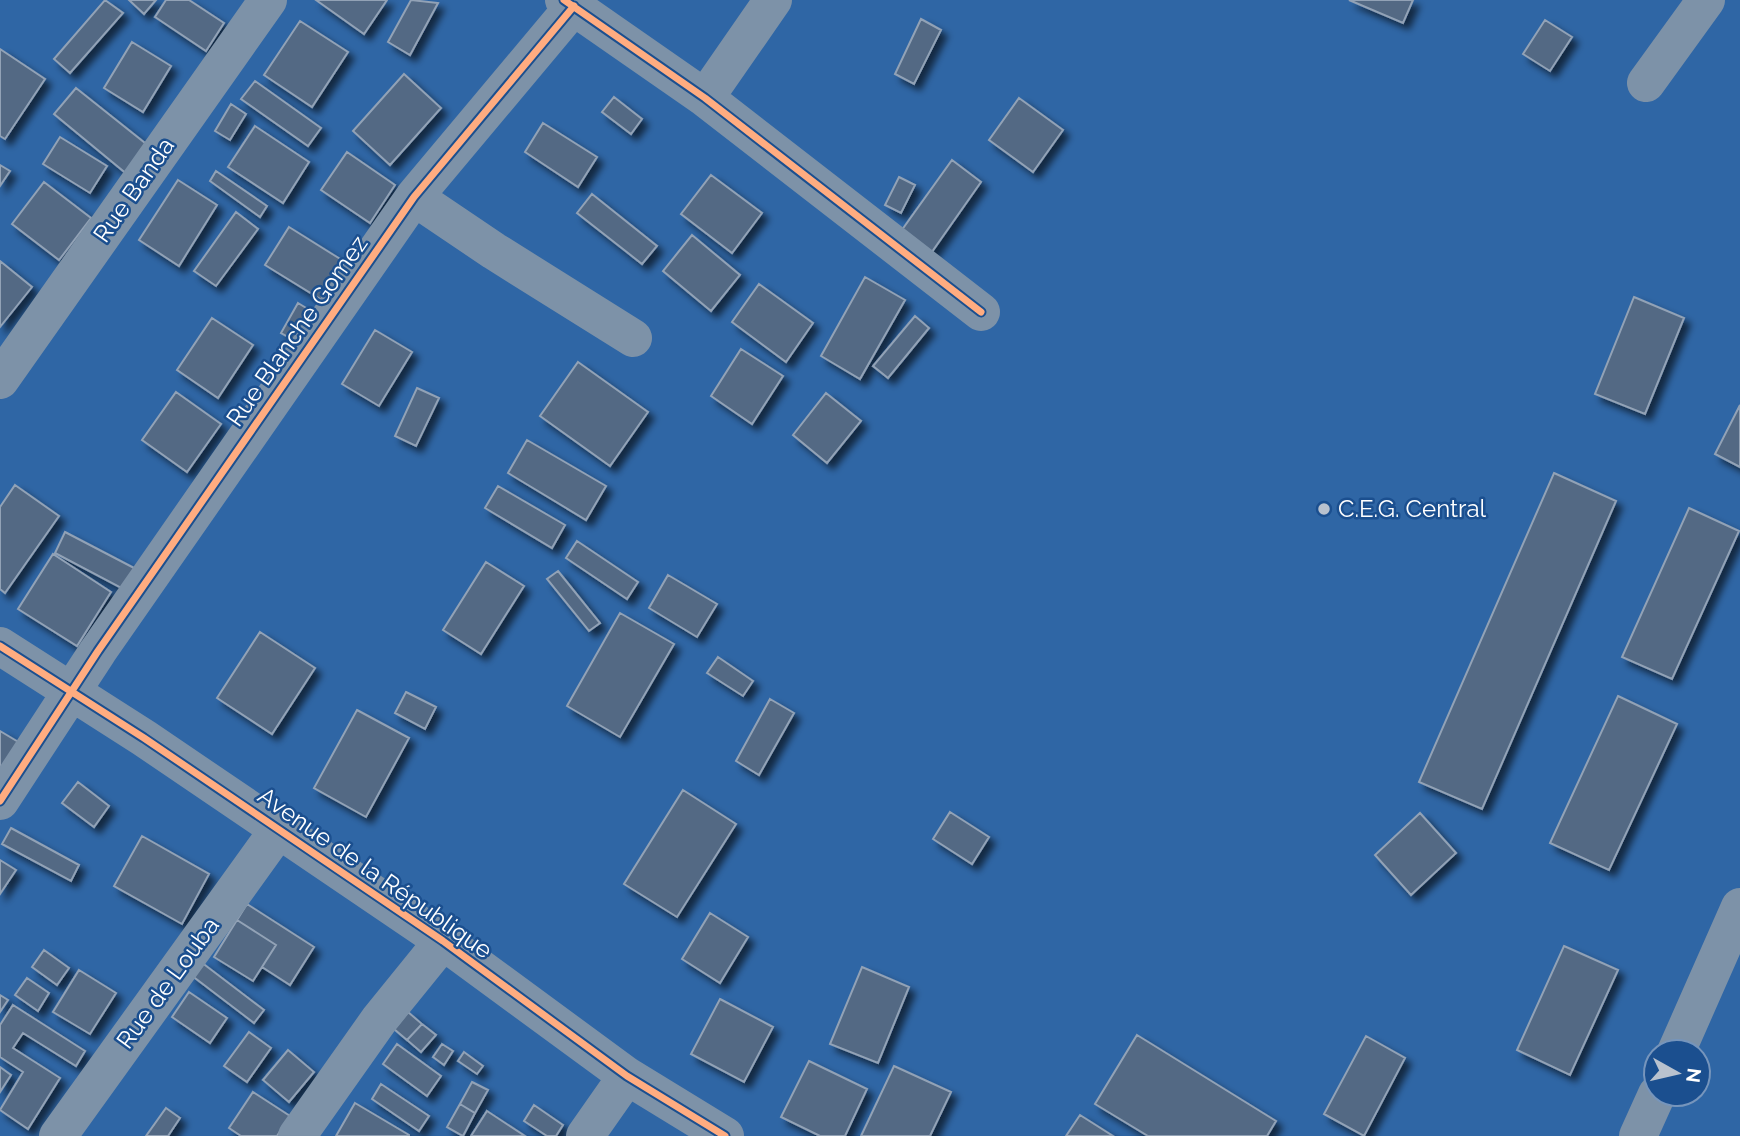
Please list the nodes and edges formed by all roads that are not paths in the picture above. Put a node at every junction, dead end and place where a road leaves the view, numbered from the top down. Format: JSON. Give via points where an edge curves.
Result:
{"nodes":[{"id":1,"x":268,"y":0,"type":"edge"},
{"id":2,"x":773,"y":0,"type":"edge"},
{"id":3,"x":1706,"y":0,"type":"edge"},
{"id":4,"x":569,"y":3,"type":"edge"},
{"id":5,"x":1646,"y":83,"type":"dead end"},
{"id":6,"x":705,"y":98,"type":"junction"},
{"id":7,"x":414,"y":197,"type":"junction"},
{"id":8,"x":981,"y":312,"type":"dead end"},
{"id":9,"x":634,"y":338,"type":"dead end"},
{"id":10,"x":0,"y":380,"type":"edge"},
{"id":11,"x":0,"y":646,"type":"edge"},
{"id":12,"x":71,"y":692,"type":"junction"},
{"id":13,"x":0,"y":801,"type":"edge"},
{"id":14,"x":279,"y":829,"type":"junction"},
{"id":15,"x":1740,"y":907,"type":"edge"},
{"id":16,"x":443,"y":941,"type":"junction"},
{"id":17,"x":1682,"y":1038,"type":"edge"},
{"id":18,"x":627,"y":1076,"type":"junction"},
{"id":19,"x":1651,"y":1108,"type":"edge"},
{"id":20,"x":58,"y":1136,"type":"edge"},
{"id":21,"x":297,"y":1136,"type":"edge"},
{"id":22,"x":585,"y":1136,"type":"edge"},
{"id":23,"x":725,"y":1136,"type":"edge"},
{"id":24,"x":1638,"y":1136,"type":"edge"}],
"edges":[{"from":1,"to":10,"type":"street","name":"Rue Banda"},
{"from":2,"to":6,"type":"street"},
{"from":3,"to":5,"type":"street"},
{"from":4,"to":6,"type":"street"},
{"from":4,"to":7,"type":"street","name":"Rue Blanche Gomez"},
{"from":6,"to":8,"type":"street"},
{"from":7,"to":9,"type":"street"},
{"from":7,"to":12,"type":"street","name":"Rue Blanche Gomez"},
{"from":11,"to":12,"type":"street","name":"Avenue de la République"},
{"from":12,"to":13,"type":"street","name":"Rue Blanche Gomez"},
{"from":12,"to":14,"type":"street","name":"Avenue de la République"},
{"from":14,"to":16,"type":"street","name":"Avenue de la République"},
{"from":14,"to":20,"type":"street","name":"Rue de Louba"},
{"from":15,"to":17,"type":"street"},
{"from":16,"to":18,"type":"street","name":"Avenue de la République"},
{"from":16,"to":21,"type":"street","via":[[379,1020]]},
{"from":18,"to":22,"type":"street"},
{"from":18,"to":23,"type":"street","name":"Avenue de la République"},
{"from":19,"to":24,"type":"street"}]}
